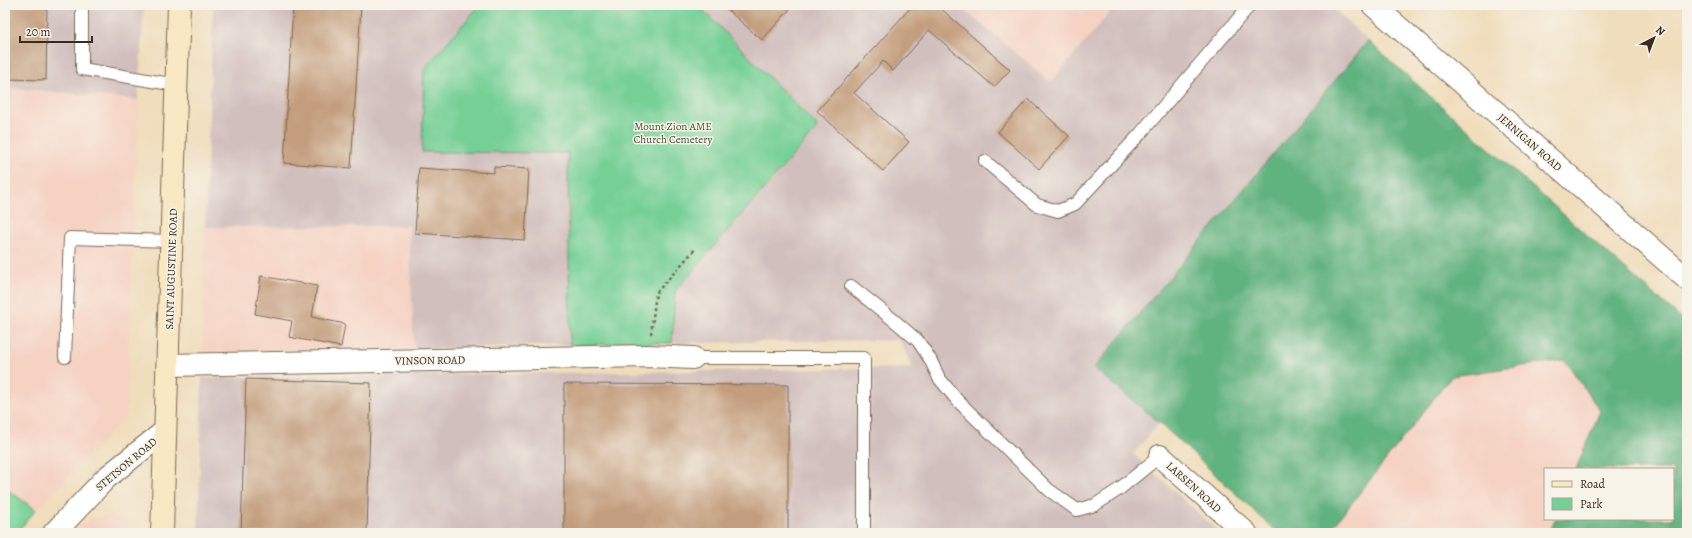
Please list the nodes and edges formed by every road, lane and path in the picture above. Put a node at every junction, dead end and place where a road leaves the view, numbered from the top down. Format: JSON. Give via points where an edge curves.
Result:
{"nodes":[{"id":1,"x":82,"y":5,"type":"edge"},
{"id":2,"x":179,"y":5,"type":"edge"},
{"id":3,"x":1250,"y":5,"type":"edge"},
{"id":4,"x":1373,"y":5,"type":"edge"},
{"id":5,"x":176,"y":85,"type":"junction"},
{"id":6,"x":985,"y":161,"type":"dead end"},
{"id":7,"x":172,"y":241,"type":"junction"},
{"id":8,"x":696,"y":248,"type":"dead end"},
{"id":9,"x":1687,"y":279,"type":"edge"},
{"id":10,"x":851,"y":286,"type":"dead end"},
{"id":11,"x":648,"y":356,"type":"junction"},
{"id":12,"x":65,"y":357,"type":"dead end"},
{"id":13,"x":693,"y":358,"type":"joint"},
{"id":14,"x":168,"y":365,"type":"junction"},
{"id":15,"x":165,"y":431,"type":"junction"},
{"id":16,"x":1160,"y":456,"type":"joint"},
{"id":17,"x":54,"y":533,"type":"edge"},
{"id":18,"x":162,"y":533,"type":"edge"},
{"id":19,"x":864,"y":533,"type":"edge"},
{"id":20,"x":1246,"y":533,"type":"edge"}],
"edges":[{"from":1,"to":5,"type":"lane","via":[[82,69]]},
{"from":2,"to":5,"type":"main road","name":"SAINT AUGUSTINE ROAD"},
{"from":3,"to":6,"type":"lane","via":[[1140,134],[1075,204],[1058,211],[1037,205]]},
{"from":4,"to":9,"type":"street","name":"JERNIGAN ROAD"},
{"from":5,"to":7,"type":"main road","name":"SAINT AUGUSTINE ROAD"},
{"from":7,"to":12,"type":"lane","via":[[70,238]]},
{"from":7,"to":14,"type":"main road","name":"SAINT AUGUSTINE ROAD"},
{"from":8,"to":11,"type":"path","via":[[656,293]]},
{"from":10,"to":16,"type":"lane","via":[[918,341],[939,378],[957,400],[1049,490],[1077,510],[1095,505]]},
{"from":11,"to":13,"type":"street","name":"VINSON ROAD"},
{"from":11,"to":14,"type":"street","name":"VINSON ROAD"},
{"from":13,"to":19,"type":"lane","via":[[864,358]]},
{"from":14,"to":15,"type":"main road","name":"SAINT AUGUSTINE ROAD"},
{"from":15,"to":17,"type":"street","name":"STETSON ROAD","via":[[106,478]]},
{"from":15,"to":18,"type":"main road","name":"SAINT AUGUSTINE ROAD"},
{"from":16,"to":20,"type":"street","name":"LARSEN ROAD"}]}
